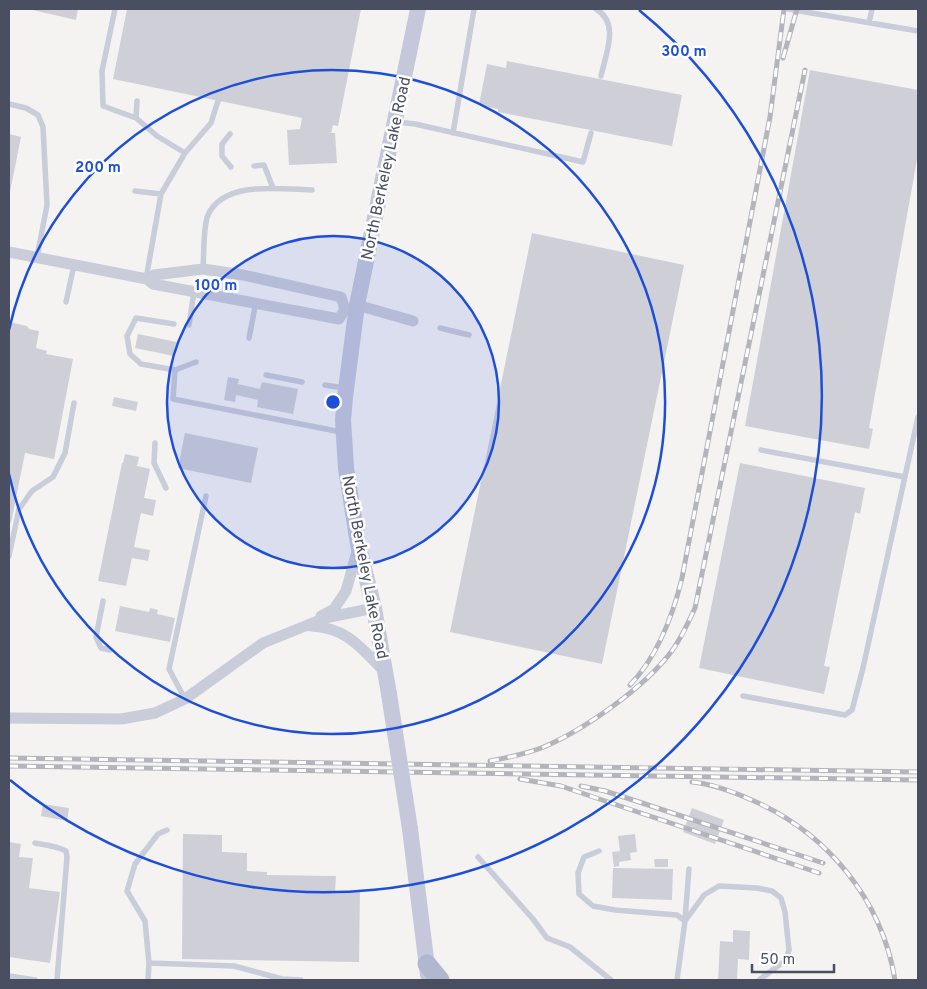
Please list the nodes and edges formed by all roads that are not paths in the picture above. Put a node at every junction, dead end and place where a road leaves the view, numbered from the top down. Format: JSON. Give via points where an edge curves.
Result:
{"nodes":[{"id":1,"x":115,"y":9,"type":"edge"},
{"id":2,"x":418,"y":9,"type":"edge"},
{"id":3,"x":474,"y":9,"type":"edge"},
{"id":4,"x":596,"y":9,"type":"edge"},
{"id":5,"x":788,"y":9,"type":"edge"},
{"id":6,"x":827,"y":9,"type":"edge"},
{"id":7,"x":872,"y":9,"type":"edge"},
{"id":8,"x":826,"y":16,"type":"junction"},
{"id":9,"x":869,"y":23,"type":"junction"},
{"id":10,"x":918,"y":32,"type":"edge"},
{"id":11,"x":601,"y":76,"type":"dead end"},
{"id":12,"x":137,"y":101,"type":"dead end"},
{"id":13,"x":218,"y":101,"type":"dead end"},
{"id":14,"x":9,"y":104,"type":"edge"},
{"id":15,"x":136,"y":118,"type":"junction"},
{"id":16,"x":394,"y":122,"type":"junction"},
{"id":17,"x":453,"y":133,"type":"junction"},
{"id":18,"x":591,"y":133,"type":"dead end"},
{"id":19,"x":230,"y":134,"type":"dead end"},
{"id":20,"x":184,"y":153,"type":"junction"},
{"id":21,"x":254,"y":166,"type":"dead end"},
{"id":22,"x":231,"y":167,"type":"dead end"},
{"id":23,"x":272,"y":188,"type":"junction"},
{"id":24,"x":312,"y":190,"type":"dead end"},
{"id":25,"x":135,"y":191,"type":"dead end"},
{"id":26,"x":161,"y":194,"type":"junction"},
{"id":27,"x":9,"y":252,"type":"edge"},
{"id":28,"x":37,"y":258,"type":"junction"},
{"id":29,"x":74,"y":265,"type":"junction"},
{"id":30,"x":203,"y":269,"type":"junction"},
{"id":31,"x":147,"y":279,"type":"junction"},
{"id":32,"x":194,"y":292,"type":"junction"},
{"id":33,"x":66,"y":302,"type":"dead end"},
{"id":34,"x":256,"y":302,"type":"junction"},
{"id":35,"x":353,"y":308,"type":"junction"},
{"id":36,"x":412,"y":321,"type":"dead end"},
{"id":37,"x":174,"y":324,"type":"dead end"},
{"id":38,"x":189,"y":326,"type":"dead end"},
{"id":39,"x":440,"y":328,"type":"dead end"},
{"id":40,"x":469,"y":335,"type":"dead end"},
{"id":41,"x":249,"y":338,"type":"dead end"},
{"id":42,"x":196,"y":362,"type":"dead end"},
{"id":43,"x":175,"y":370,"type":"junction"},
{"id":44,"x":266,"y":375,"type":"dead end"},
{"id":45,"x":302,"y":382,"type":"dead end"},
{"id":46,"x":325,"y":386,"type":"dead end"},
{"id":47,"x":346,"y":389,"type":"junction"},
{"id":48,"x":74,"y":402,"type":"dead end"},
{"id":49,"x":918,"y":417,"type":"edge"},
{"id":50,"x":344,"y":433,"type":"junction"},
{"id":51,"x":155,"y":443,"type":"dead end"},
{"id":52,"x":761,"y":450,"type":"dead end"},
{"id":53,"x":906,"y":477,"type":"junction"},
{"id":54,"x":166,"y":488,"type":"dead end"},
{"id":55,"x":206,"y":496,"type":"dead end"},
{"id":56,"x":358,"y":544,"type":"junction"},
{"id":57,"x":9,"y":556,"type":"edge"},
{"id":58,"x":103,"y":601,"type":"dead end"},
{"id":59,"x":374,"y":608,"type":"junction"},
{"id":60,"x":304,"y":626,"type":"junction"},
{"id":61,"x":110,"y":650,"type":"dead end"},
{"id":62,"x":386,"y":673,"type":"junction"},
{"id":63,"x":743,"y":696,"type":"dead end"},
{"id":64,"x":185,"y":699,"type":"junction"},
{"id":65,"x":9,"y":718,"type":"edge"},
{"id":66,"x":168,"y":830,"type":"dead end"},
{"id":67,"x":35,"y":843,"type":"dead end"},
{"id":68,"x":599,"y":851,"type":"dead end"},
{"id":69,"x":478,"y":857,"type":"dead end"},
{"id":70,"x":689,"y":869,"type":"dead end"},
{"id":71,"x":685,"y":921,"type":"junction"},
{"id":72,"x":149,"y":963,"type":"junction"},
{"id":73,"x":426,"y":975,"type":"edge"},
{"id":74,"x":9,"y":976,"type":"edge"},
{"id":75,"x":35,"y":980,"type":"edge"},
{"id":76,"x":57,"y":980,"type":"edge"},
{"id":77,"x":148,"y":980,"type":"edge"},
{"id":78,"x":301,"y":980,"type":"edge"},
{"id":79,"x":440,"y":980,"type":"edge"},
{"id":80,"x":611,"y":980,"type":"edge"},
{"id":81,"x":677,"y":980,"type":"edge"},
{"id":82,"x":759,"y":980,"type":"edge"}],
"edges":[{"from":1,"to":15,"type":"lane","via":[[102,71],[103,106]]},
{"from":2,"to":16,"type":"street","name":"North Berkeley Lake Road"},
{"from":3,"to":17,"type":"lane"},
{"from":4,"to":11,"type":"lane","via":[[604,14],[611,29]]},
{"from":5,"to":8,"type":"lane"},
{"from":6,"to":8,"type":"lane"},
{"from":7,"to":9,"type":"lane"},
{"from":8,"to":9,"type":"lane"},
{"from":9,"to":10,"type":"lane"},
{"from":12,"to":15,"type":"lane"},
{"from":13,"to":20,"type":"lane","via":[[211,123]]},
{"from":14,"to":28,"type":"lane","via":[[38,115],[43,127],[47,205]]},
{"from":15,"to":20,"type":"lane"},
{"from":16,"to":17,"type":"lane"},
{"from":16,"to":35,"type":"street","name":"North Berkeley Lake Road"},
{"from":17,"to":18,"type":"lane","via":[[583,162]]},
{"from":19,"to":22,"type":"lane","via":[[222,144],[222,156]]},
{"from":20,"to":26,"type":"lane"},
{"from":21,"to":23,"type":"lane","via":[[264,165]]},
{"from":23,"to":24,"type":"lane"},
{"from":23,"to":30,"type":"lane","via":[[235,191],[220,199],[208,215]]},
{"from":25,"to":26,"type":"lane"},
{"from":26,"to":31,"type":"lane"},
{"from":27,"to":28,"type":"street"},
{"from":28,"to":29,"type":"street"},
{"from":29,"to":31,"type":"street"},
{"from":29,"to":33,"type":"lane"},
{"from":30,"to":31,"type":"street","via":[[154,275]]},
{"from":30,"to":35,"type":"street","via":[[341,296]]},
{"from":31,"to":32,"type":"street","via":[[153,284]]},
{"from":32,"to":34,"type":"street"},
{"from":32,"to":38,"type":"lane"},
{"from":34,"to":35,"type":"street","via":[[338,319]]},
{"from":34,"to":41,"type":"lane"},
{"from":35,"to":36,"type":"street"},
{"from":35,"to":47,"type":"street","name":"North Berkeley Lake Road"},
{"from":37,"to":43,"type":"lane","via":[[136,318],[127,336],[130,354],[140,364]]},
{"from":39,"to":40,"type":"lane"},
{"from":42,"to":43,"type":"lane"},
{"from":43,"to":50,"type":"lane","via":[[173,398]]},
{"from":44,"to":45,"type":"lane"},
{"from":46,"to":47,"type":"lane"},
{"from":47,"to":50,"type":"street","name":"North Berkeley Lake Road"},
{"from":48,"to":57,"type":"lane","via":[[65,453],[53,477],[32,491],[19,509]]},
{"from":49,"to":53,"type":"lane"},
{"from":50,"to":56,"type":"street","name":"North Berkeley Lake Road"},
{"from":51,"to":54,"type":"lane","via":[[154,463]]},
{"from":52,"to":53,"type":"lane"},
{"from":53,"to":63,"type":"lane","via":[[852,710],[845,715]]},
{"from":55,"to":64,"type":"lane","via":[[169,669]]},
{"from":56,"to":59,"type":"street","name":"North Berkeley Lake Road"},
{"from":56,"to":60,"type":"street","via":[[346,591],[334,609]]},
{"from":58,"to":61,"type":"lane","via":[[96,637],[101,648]]},
{"from":59,"to":60,"type":"street","via":[[325,618]]},
{"from":59,"to":62,"type":"street","name":"North Berkeley Lake Road"},
{"from":60,"to":62,"type":"street","via":[[326,627],[349,637]]},
{"from":60,"to":64,"type":"street","via":[[263,643]]},
{"from":62,"to":73,"type":"street","name":"North Berkeley Lake Road","bridge":true,"via":[[410,829]]},
{"from":64,"to":65,"type":"street","via":[[155,713],[121,719]]},
{"from":66,"to":72,"type":"lane","via":[[158,834],[135,864],[127,891],[145,921]]},
{"from":67,"to":76,"type":"lane","via":[[63,849],[67,857]]},
{"from":68,"to":71,"type":"lane","via":[[584,857],[578,873],[578,894],[593,906],[677,915]]},
{"from":69,"to":80,"type":"lane","via":[[547,938],[570,947]]},
{"from":70,"to":71,"type":"lane"},
{"from":71,"to":81,"type":"lane"},
{"from":71,"to":82,"type":"lane","via":[[704,895],[720,886],[757,888],[772,891],[781,898],[789,950],[786,960]]},
{"from":72,"to":77,"type":"lane"},
{"from":72,"to":78,"type":"lane","via":[[234,966],[282,979]]},
{"from":73,"to":79,"type":"main road"},
{"from":74,"to":75,"type":"lane"}]}
